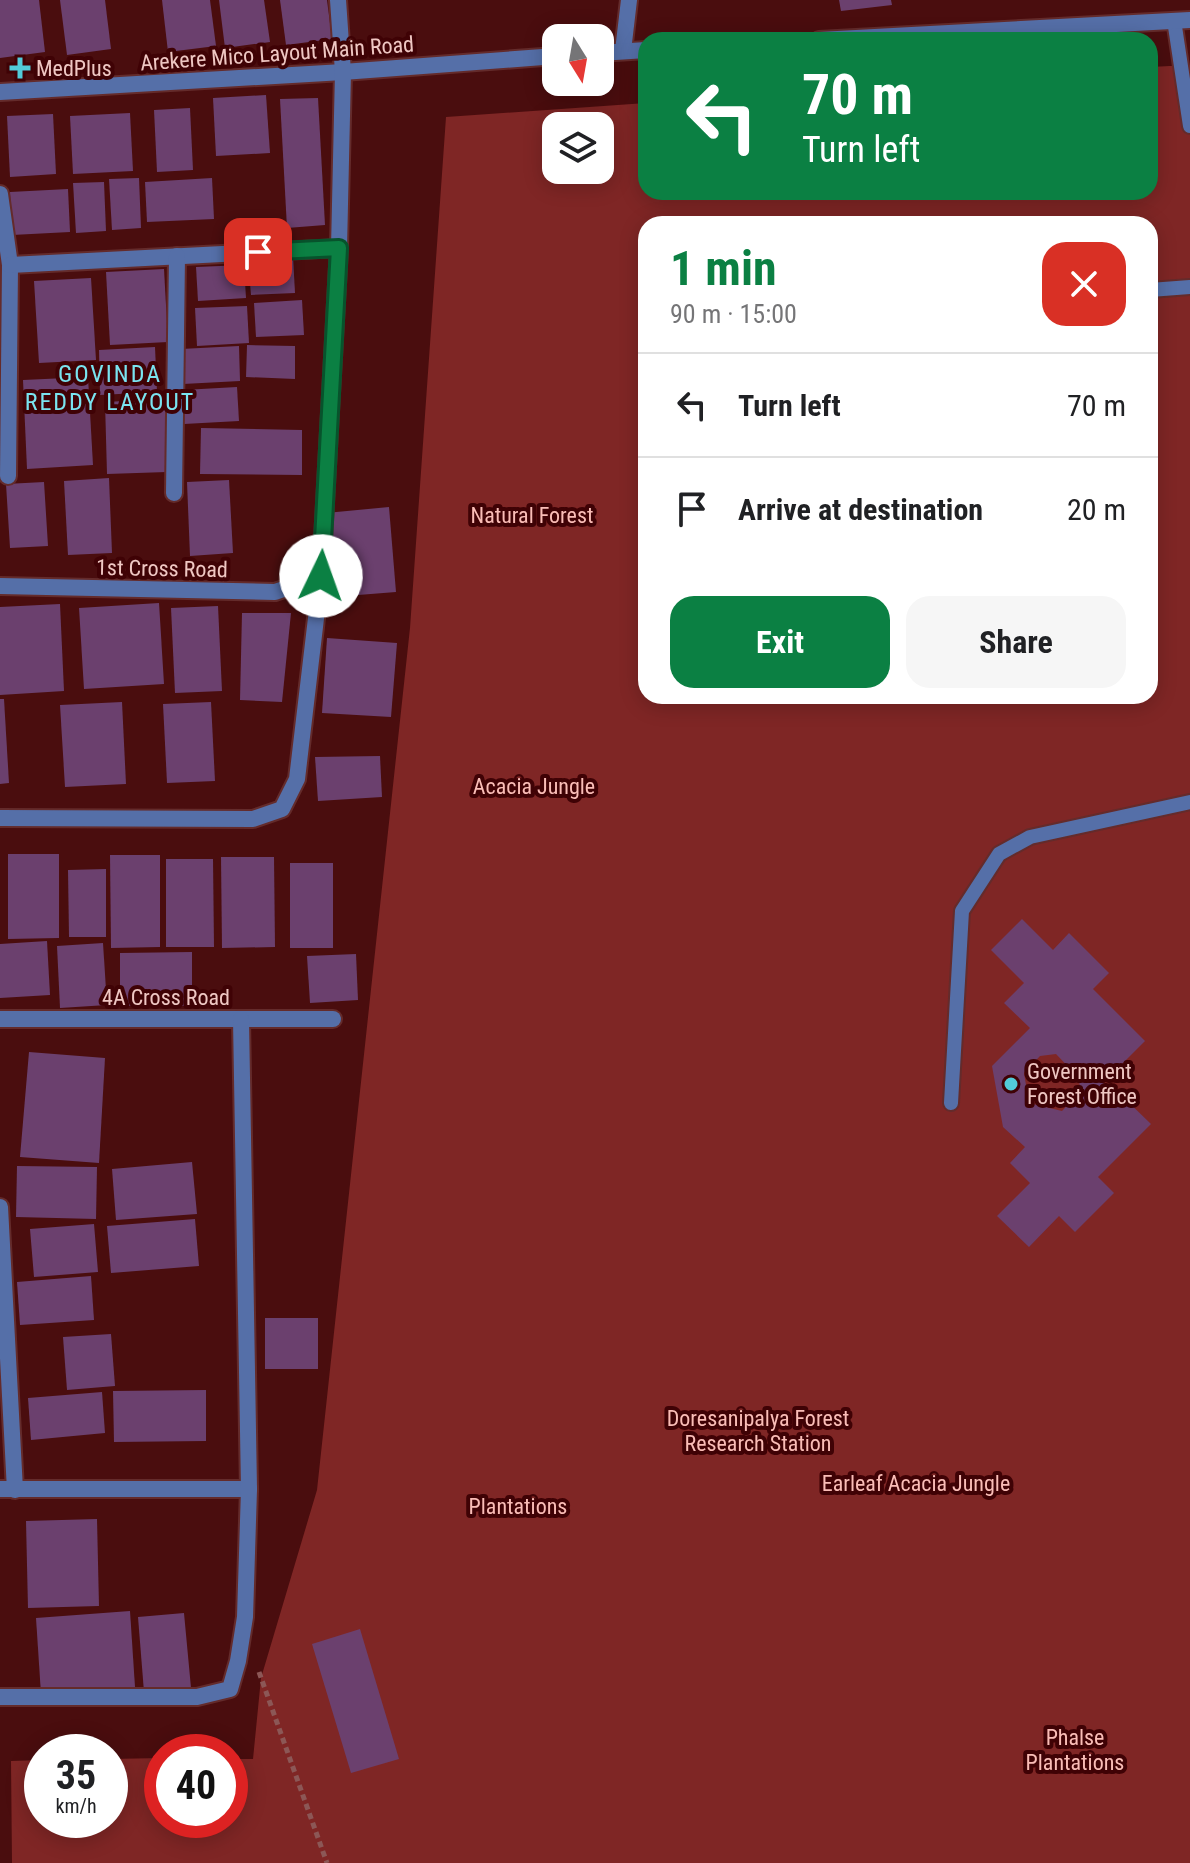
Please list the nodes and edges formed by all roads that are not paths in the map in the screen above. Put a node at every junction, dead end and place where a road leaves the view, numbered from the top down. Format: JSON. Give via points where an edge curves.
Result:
{"nodes":[{"id":1,"x":338,"y":0,"type":"edge"},
{"id":2,"x":629,"y":0,"type":"edge"},
{"id":3,"x":1182,"y":20,"type":"edge"},
{"id":4,"x":964,"y":32,"type":"edge"},
{"id":5,"x":638,"y":50,"type":"edge"},
{"id":6,"x":623,"y":51,"type":"junction"},
{"id":7,"x":614,"y":52,"type":"edge"},
{"id":8,"x":542,"y":57,"type":"edge"},
{"id":9,"x":343,"y":72,"type":"junction"},
{"id":10,"x":0,"y":92,"type":"edge"},
{"id":11,"x":1190,"y":126,"type":"edge"},
{"id":12,"x":0,"y":194,"type":"edge"},
{"id":13,"x":339,"y":248,"type":"junction"},
{"id":14,"x":177,"y":256,"type":"junction"},
{"id":15,"x":10,"y":265,"type":"junction"},
{"id":16,"x":1190,"y":287,"type":"edge"},
{"id":17,"x":1158,"y":289,"type":"edge"},
{"id":18,"x":8,"y":476,"type":"dead end"},
{"id":19,"x":174,"y":493,"type":"dead end"},
{"id":20,"x":321,"y":576,"type":"junction"},
{"id":21,"x":0,"y":586,"type":"edge"},
{"id":22,"x":1190,"y":802,"type":"edge"},
{"id":23,"x":0,"y":818,"type":"edge"},
{"id":24,"x":0,"y":1019,"type":"edge"},
{"id":25,"x":241,"y":1019,"type":"junction"},
{"id":26,"x":333,"y":1019,"type":"dead end"},
{"id":27,"x":951,"y":1103,"type":"dead end"},
{"id":28,"x":0,"y":1207,"type":"edge"},
{"id":29,"x":7,"y":1489,"type":"edge"},
{"id":30,"x":249,"y":1489,"type":"junction"},
{"id":31,"x":0,"y":1697,"type":"edge"}],
"edges":[{"from":1,"to":9,"type":"street"},
{"from":2,"to":6,"type":"street"},
{"from":3,"to":4,"type":"street"},
{"from":3,"to":11,"type":"lane"},
{"from":5,"to":6,"type":"street"},
{"from":6,"to":7,"type":"street"},
{"from":8,"to":9,"type":"street","name":"Arekere Mico Layout Main Road"},
{"from":9,"to":10,"type":"street","name":"Arekere Mico Layout Main Road"},
{"from":9,"to":13,"type":"street"},
{"from":12,"to":15,"type":"street"},
{"from":13,"to":14,"type":"street"},
{"from":13,"to":20,"type":"street"},
{"from":14,"to":15,"type":"street"},
{"from":14,"to":19,"type":"street"},
{"from":15,"to":18,"type":"street"},
{"from":16,"to":17,"type":"lane"},
{"from":20,"to":21,"type":"street","name":"1st Cross Road","via":[[275,592]]},
{"from":20,"to":23,"type":"street","via":[[297,779],[282,809],[253,819]]},
{"from":22,"to":27,"type":"lane","via":[[1030,837],[999,854],[962,911]]},
{"from":24,"to":25,"type":"street","name":"4A Cross Road"},
{"from":25,"to":26,"type":"street","name":"4A Cross Road"},
{"from":25,"to":30,"type":"street"},
{"from":28,"to":29,"type":"street"},
{"from":29,"to":30,"type":"street"},
{"from":30,"to":31,"type":"street","via":[[245,1617],[230,1689],[197,1697]]}]}
